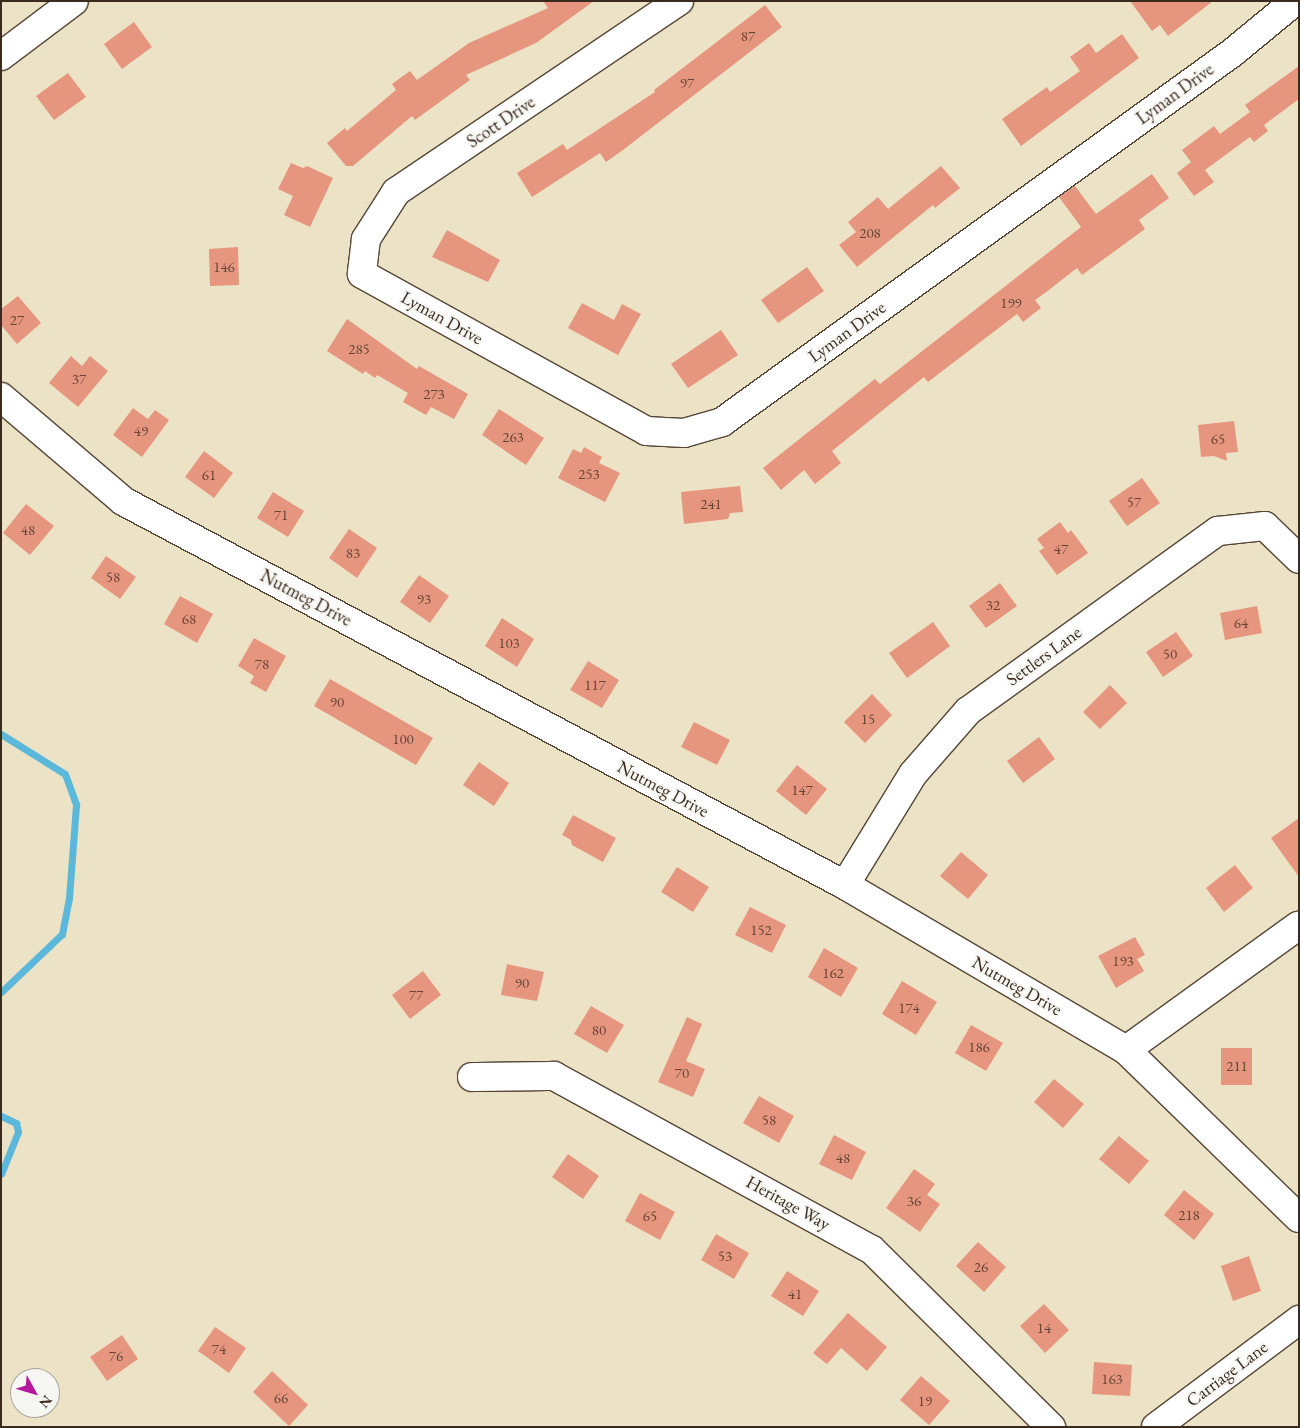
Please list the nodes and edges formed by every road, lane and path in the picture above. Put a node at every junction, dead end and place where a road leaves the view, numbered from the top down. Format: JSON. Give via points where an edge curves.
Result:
{"nodes":[{"id":1,"x":74,"y":1,"type":"edge"},
{"id":2,"x":679,"y":1,"type":"edge"},
{"id":3,"x":1294,"y":1,"type":"edge"},
{"id":4,"x":1,"y":56,"type":"edge"},
{"id":5,"x":362,"y":274,"type":"joint"},
{"id":6,"x":1,"y":397,"type":"edge"},
{"id":7,"x":1299,"y":559,"type":"edge"},
{"id":8,"x":845,"y":885,"type":"junction"},
{"id":9,"x":1299,"y":925,"type":"edge"},
{"id":10,"x":1126,"y":1050,"type":"junction"},
{"id":11,"x":472,"y":1077,"type":"dead end"},
{"id":12,"x":1299,"y":1218,"type":"edge"},
{"id":13,"x":1299,"y":1320,"type":"edge"},
{"id":14,"x":1051,"y":1427,"type":"edge"},
{"id":15,"x":1156,"y":1427,"type":"edge"}],
"edges":[{"from":1,"to":4,"type":"street"},
{"from":2,"to":5,"type":"street","name":"Scott Drive","via":[[396,192],[366,239]]},
{"from":3,"to":5,"type":"street","name":"Lyman Drive","via":[[1232,53],[722,422],[684,433],[646,431]]},
{"from":6,"to":8,"type":"street","name":"Nutmeg Drive","via":[[123,501]]},
{"from":7,"to":8,"type":"street","name":"Settlers Lane","via":[[1265,526],[1218,530],[968,710],[913,774]]},
{"from":8,"to":10,"type":"street","name":"Nutmeg Drive"},
{"from":9,"to":10,"type":"street"},
{"from":10,"to":12,"type":"street","name":"Nutmeg Drive"},
{"from":11,"to":14,"type":"street","name":"Heritage Way","via":[[554,1076],[872,1250]]},
{"from":13,"to":15,"type":"street","name":"Carriage Lane"}]}
